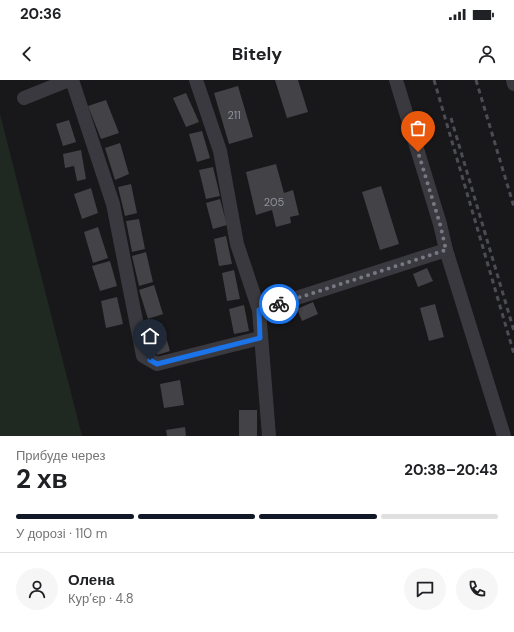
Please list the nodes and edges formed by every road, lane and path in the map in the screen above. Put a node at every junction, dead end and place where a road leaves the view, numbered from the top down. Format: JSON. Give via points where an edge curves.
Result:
{"nodes":[{"id":1,"x":69,"y":80,"type":"edge"},
{"id":2,"x":72,"y":80,"type":"edge"},
{"id":3,"x":196,"y":80,"type":"edge"},
{"id":4,"x":396,"y":80,"type":"edge"},
{"id":5,"x":513,"y":80,"type":"edge"},
{"id":6,"x":514,"y":84,"type":"edge"},
{"id":7,"x":24,"y":98,"type":"dead end"},
{"id":8,"x":446,"y":250,"type":"junction"},
{"id":9,"x":259,"y":310,"type":"junction"},
{"id":10,"x":260,"y":338,"type":"junction"},
{"id":11,"x":269,"y":436,"type":"edge"},
{"id":12,"x":504,"y":436,"type":"edge"}],
"edges":[{"from":1,"to":7,"type":"street"},
{"from":2,"to":10,"type":"street","via":[[113,204],[143,356],[157,364]]},
{"from":3,"to":9,"type":"street","via":[[220,151],[237,244]]},
{"from":4,"to":8,"type":"street"},
{"from":5,"to":6,"type":"street"},
{"from":8,"to":9,"type":"street"},
{"from":8,"to":12,"type":"street"},
{"from":9,"to":10,"type":"street"},
{"from":10,"to":11,"type":"street"}]}
